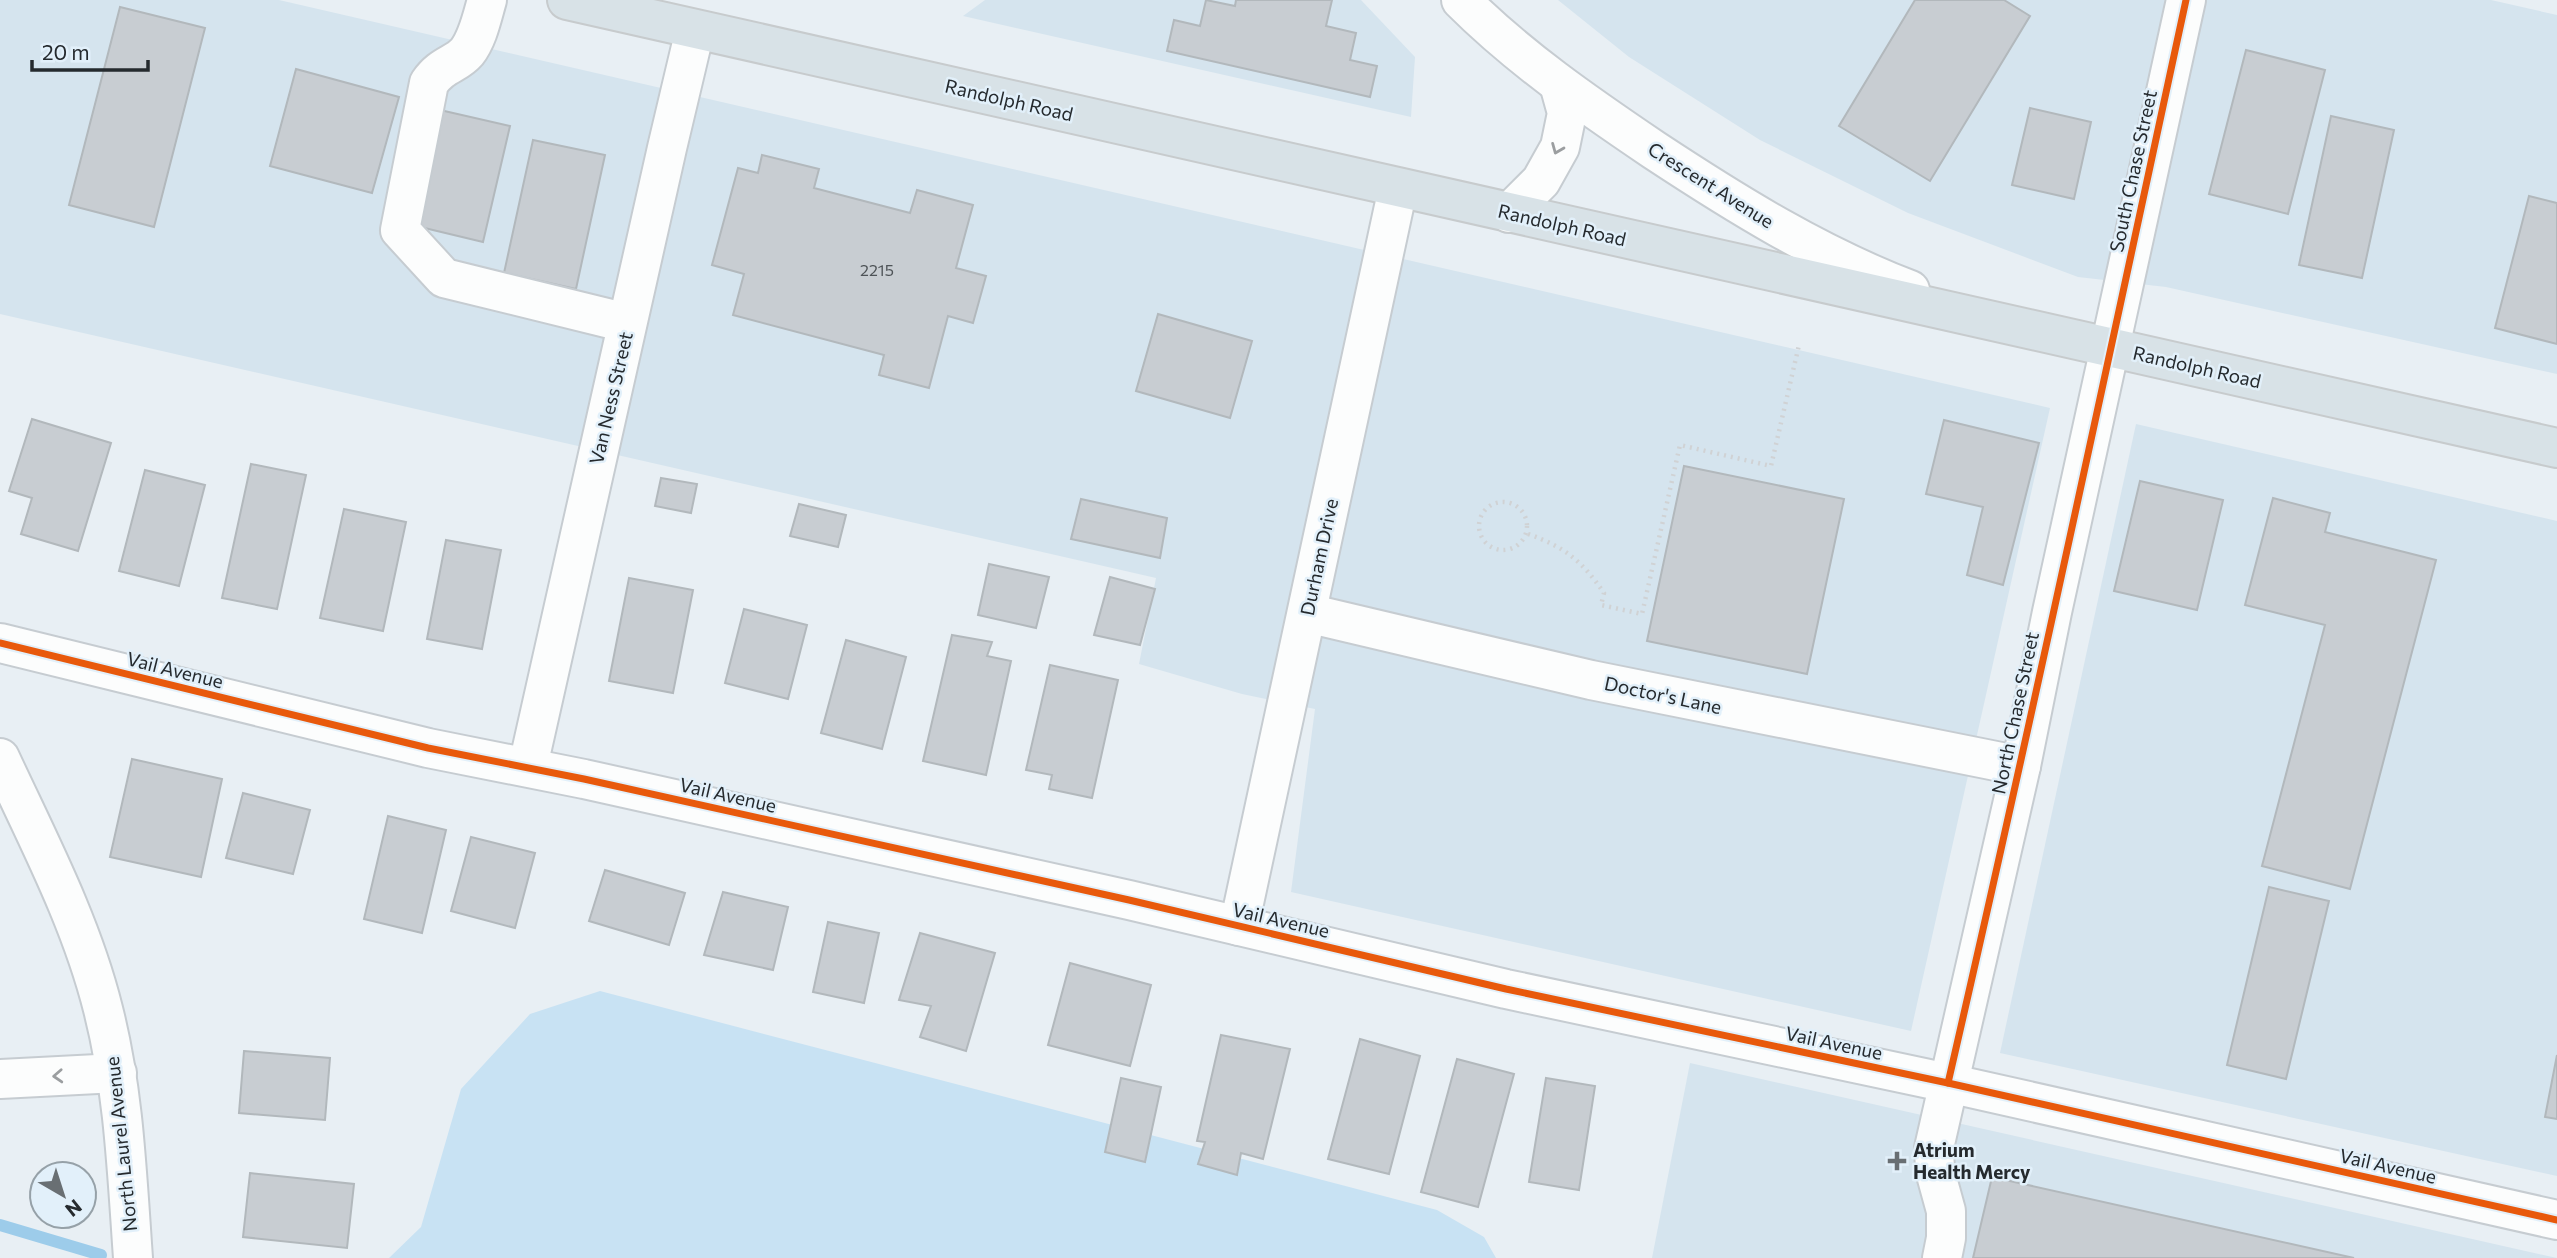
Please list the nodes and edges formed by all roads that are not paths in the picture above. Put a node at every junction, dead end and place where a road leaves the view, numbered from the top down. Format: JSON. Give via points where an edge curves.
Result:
{"nodes":[{"id":1,"x":487,"y":0,"type":"edge"},
{"id":2,"x":568,"y":0,"type":"edge"},
{"id":3,"x":1461,"y":0,"type":"edge"},
{"id":4,"x":2186,"y":0,"type":"edge"},
{"id":5,"x":695,"y":30,"type":"junction"},
{"id":6,"x":1559,"y":84,"type":"junction"},
{"id":7,"x":1398,"y":188,"type":"junction"},
{"id":8,"x":1509,"y":213,"type":"junction"},
{"id":9,"x":1990,"y":321,"type":"junction"},
{"id":10,"x":627,"y":323,"type":"junction"},
{"id":11,"x":2111,"y":348,"type":"junction"},
{"id":12,"x":2557,"y":448,"type":"edge"},
{"id":13,"x":1307,"y":613,"type":"junction"},
{"id":14,"x":0,"y":643,"type":"edge"},
{"id":15,"x":0,"y":758,"type":"edge"},
{"id":16,"x":528,"y":766,"type":"junction"},
{"id":17,"x":2021,"y":766,"type":"junction"},
{"id":18,"x":1239,"y":926,"type":"junction"},
{"id":19,"x":117,"y":1073,"type":"junction"},
{"id":20,"x":0,"y":1079,"type":"edge"},
{"id":21,"x":1948,"y":1083,"type":"junction"},
{"id":22,"x":2557,"y":1220,"type":"edge"},
{"id":23,"x":133,"y":1258,"type":"edge"},
{"id":24,"x":1942,"y":1258,"type":"edge"}],
"edges":[{"from":1,"to":10,"type":"street","via":[[466,54],[438,71],[429,83],[400,230],[444,278]]},
{"from":2,"to":5,"type":"main road","name":"Randolph Road"},
{"from":3,"to":6,"type":"street","name":"Crescent Avenue"},
{"from":4,"to":11,"type":"street","name":"South Chase Street"},
{"from":5,"to":7,"type":"main road","name":"Randolph Road"},
{"from":5,"to":10,"type":"street","name":"Van Ness Street"},
{"from":6,"to":8,"type":"street","one_way":true,"via":[[1567,113],[1560,147],[1541,181]]},
{"from":6,"to":9,"type":"street","name":"Crescent Avenue","via":[[1729,200],[1821,252]]},
{"from":7,"to":8,"type":"main road","name":"Randolph Road"},
{"from":7,"to":13,"type":"street","name":"Durham Drive"},
{"from":8,"to":9,"type":"main road","name":"Randolph Road"},
{"from":9,"to":11,"type":"main road","name":"Randolph Road"},
{"from":10,"to":16,"type":"street","name":"Van Ness Street"},
{"from":11,"to":12,"type":"main road","name":"Randolph Road"},
{"from":11,"to":17,"type":"street","name":"North Chase Street"},
{"from":13,"to":17,"type":"street","name":"Doctor's Lane","via":[[1591,680]]},
{"from":13,"to":18,"type":"street","name":"Durham Drive"},
{"from":14,"to":16,"type":"street","name":"Vail Avenue","via":[[428,748]]},
{"from":15,"to":19,"type":"street","name":"North Laurel Avenue","via":[[75,921],[103,1008]]},
{"from":16,"to":18,"type":"street","name":"Vail Avenue"},
{"from":17,"to":21,"type":"street","name":"North Chase Street"},
{"from":18,"to":21,"type":"street","name":"Vail Avenue","via":[[1493,986]]},
{"from":19,"to":20,"type":"street","one_way":true},
{"from":19,"to":23,"type":"street","name":"North Laurel Avenue"},
{"from":21,"to":22,"type":"street","name":"Vail Avenue"},
{"from":21,"to":24,"type":"street","name":"North Chase Street","via":[[1934,1148],[1946,1211]]}]}
